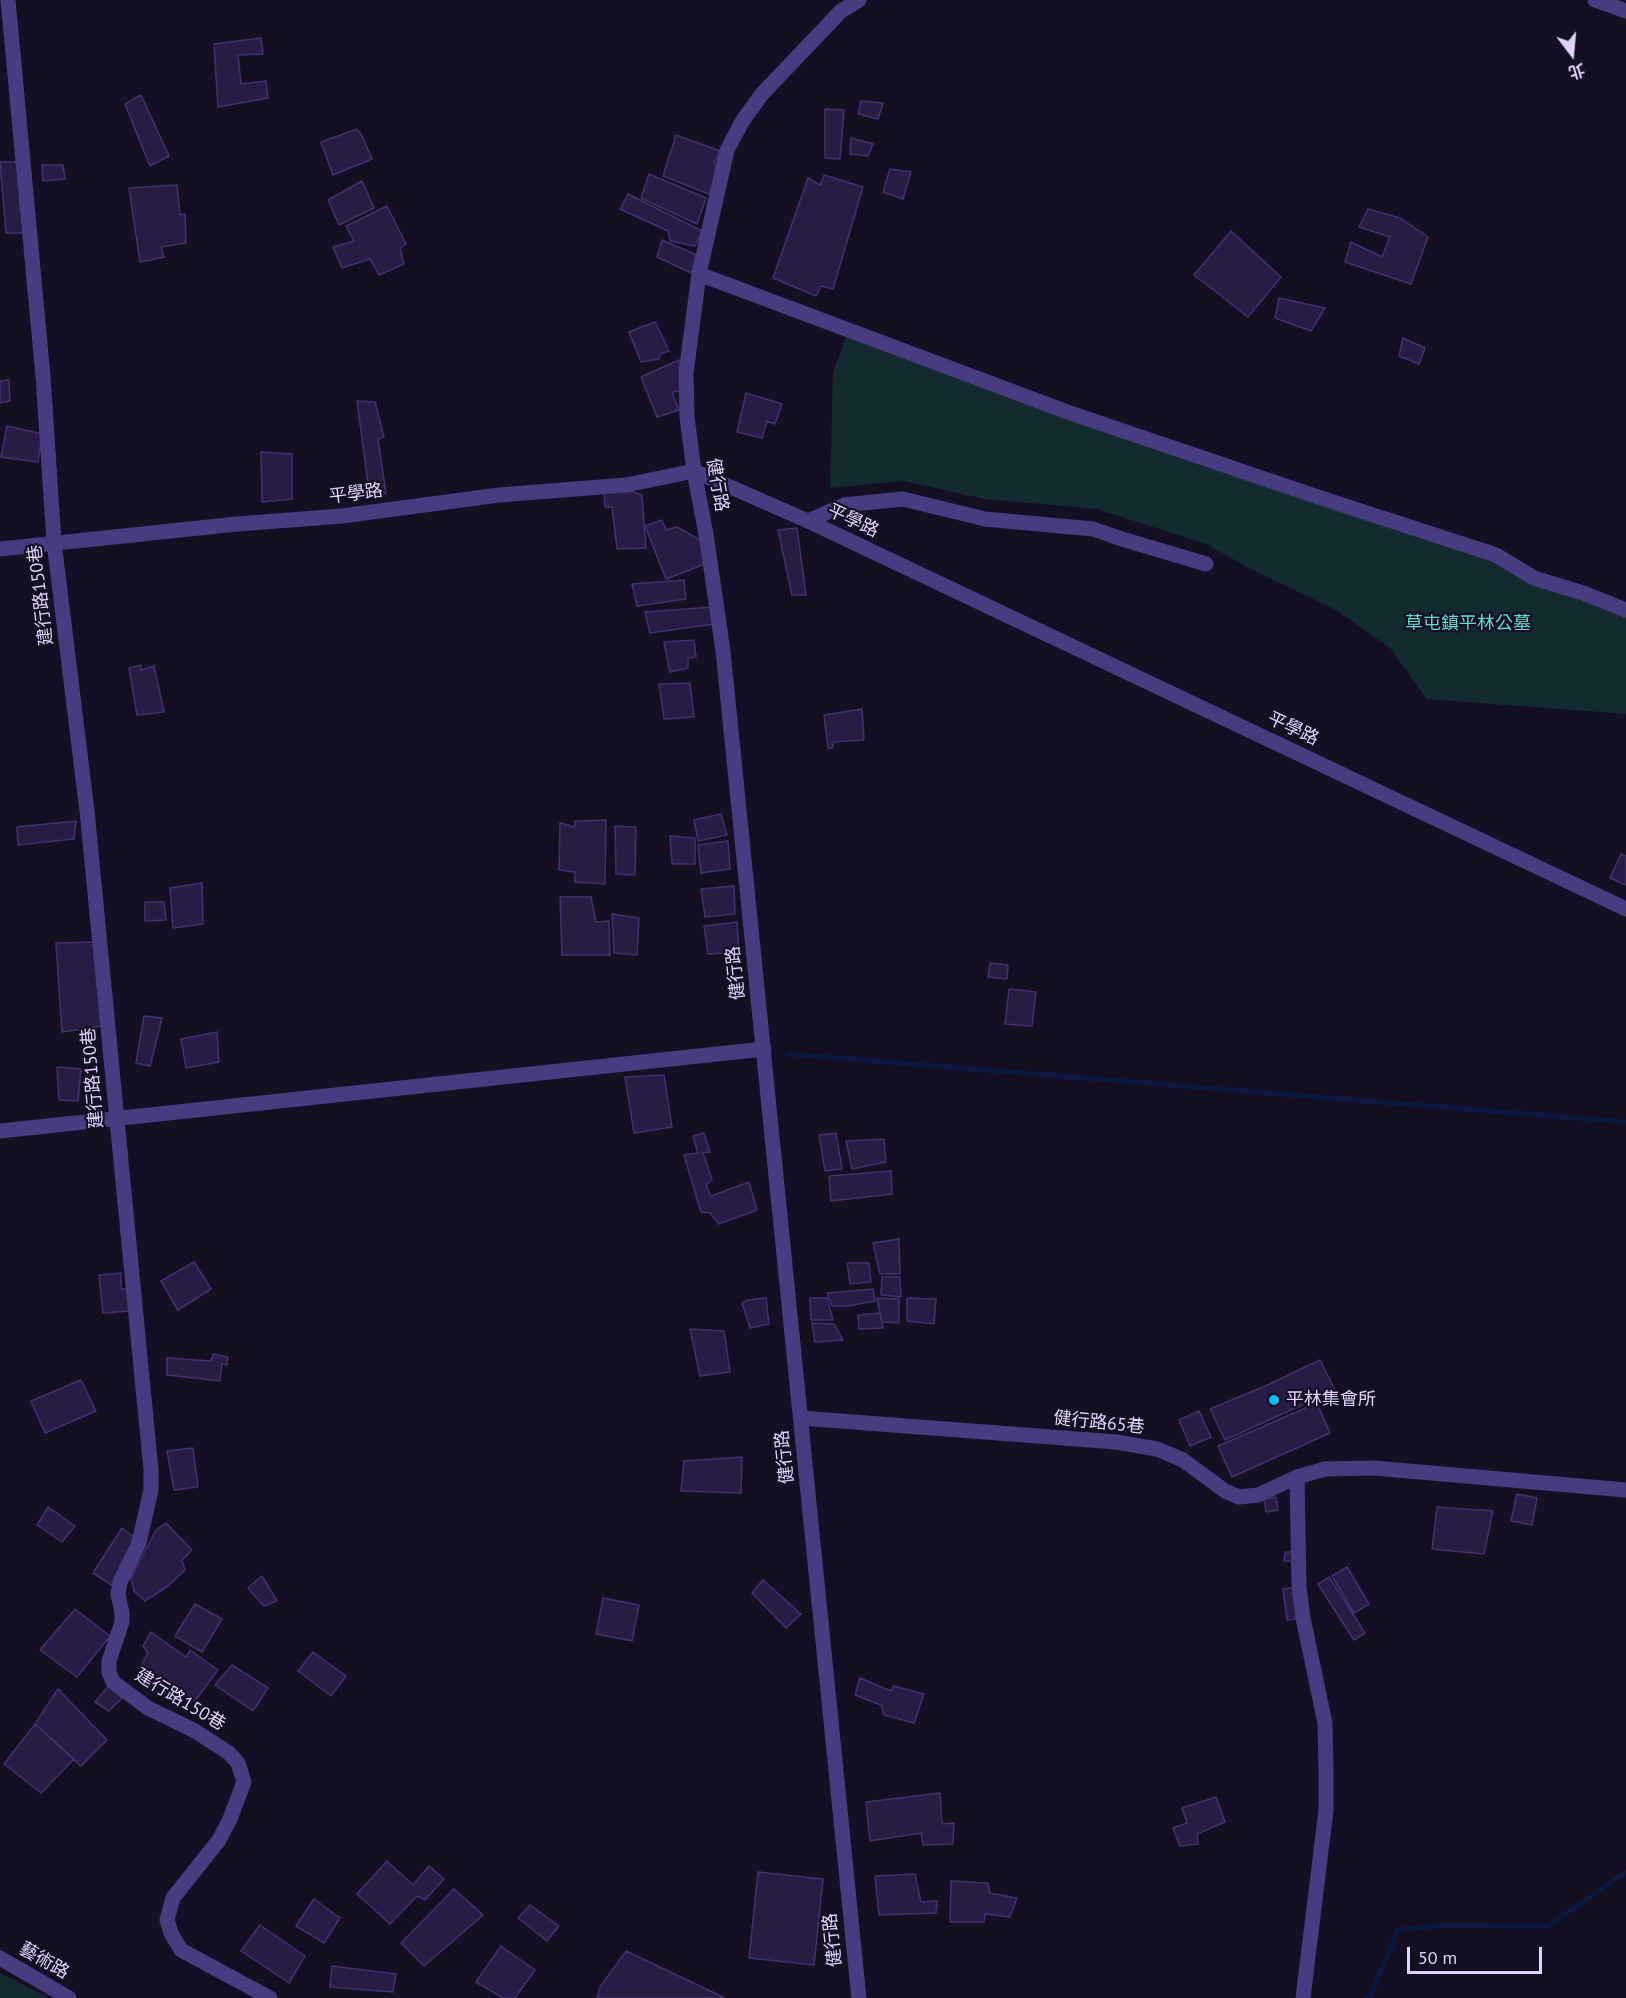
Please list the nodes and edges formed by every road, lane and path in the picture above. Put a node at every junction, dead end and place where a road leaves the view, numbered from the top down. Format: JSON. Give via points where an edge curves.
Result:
{"nodes":[{"id":1,"x":8,"y":0,"type":"edge"},
{"id":2,"x":859,"y":0,"type":"edge"},
{"id":3,"x":1595,"y":0,"type":"edge"},
{"id":4,"x":1626,"y":11,"type":"edge"},
{"id":5,"x":699,"y":274,"type":"junction"},
{"id":6,"x":694,"y":471,"type":"junction"},
{"id":7,"x":808,"y":521,"type":"junction"},
{"id":8,"x":54,"y":542,"type":"junction"},
{"id":9,"x":0,"y":549,"type":"edge"},
{"id":10,"x":1206,"y":564,"type":"dead end"},
{"id":11,"x":1626,"y":610,"type":"edge"},
{"id":12,"x":1626,"y":909,"type":"edge"},
{"id":13,"x":764,"y":1049,"type":"junction"},
{"id":14,"x":116,"y":1119,"type":"junction"},
{"id":15,"x":0,"y":1131,"type":"edge"},
{"id":16,"x":801,"y":1418,"type":"junction"},
{"id":17,"x":1297,"y":1477,"type":"junction"},
{"id":18,"x":1626,"y":1490,"type":"edge"},
{"id":19,"x":0,"y":1958,"type":"edge"},
{"id":20,"x":261,"y":1996,"type":"edge"},
{"id":21,"x":69,"y":1998,"type":"edge"},
{"id":22,"x":859,"y":1998,"type":"edge"},
{"id":23,"x":1303,"y":1998,"type":"edge"}],
"edges":[{"from":1,"to":8,"type":"street","name":"建行路150巷","via":[[43,376]]},
{"from":2,"to":5,"type":"street","name":"健行路","via":[[841,11],[762,94],[743,120],[727,150]]},
{"from":3,"to":4,"type":"street"},
{"from":5,"to":6,"type":"street","name":"健行路","via":[[686,373]]},
{"from":5,"to":11,"type":"street","via":[[1071,413],[1496,555],[1534,578]]},
{"from":6,"to":7,"type":"street","name":"平學路"},
{"from":6,"to":8,"type":"street","name":"平學路","via":[[626,485]]},
{"from":6,"to":13,"type":"street","name":"健行路","via":[[723,651]]},
{"from":7,"to":10,"type":"street","via":[[844,505],[903,499],[985,519],[1093,529]]},
{"from":7,"to":12,"type":"street","name":"平學路"},
{"from":8,"to":9,"type":"street","name":"平學路"},
{"from":8,"to":14,"type":"street","name":"建行路150巷","via":[[87,811]]},
{"from":13,"to":14,"type":"street"},
{"from":13,"to":16,"type":"street","name":"健行路"},
{"from":14,"to":15,"type":"street"},
{"from":14,"to":20,"type":"street","name":"建行路150巷","via":[[151,1490],[139,1543],[120,1582],[122,1622],[109,1672],[113,1682],[148,1708],[195,1731],[230,1753],[238,1763],[244,1782],[230,1819],[219,1840],[173,1898],[167,1920],[181,1950]]},
{"from":16,"to":17,"type":"street","name":"健行路65巷","via":[[1116,1442],[1157,1449],[1183,1460],[1239,1497],[1258,1495]]},
{"from":16,"to":22,"type":"street","name":"健行路"},
{"from":17,"to":18,"type":"street","name":"健行路65巷","via":[[1325,1469],[1374,1468]]},
{"from":17,"to":23,"type":"street","via":[[1299,1587],[1325,1723],[1326,1769],[1326,1809]]},
{"from":19,"to":21,"type":"street","name":"藝術路"}]}
